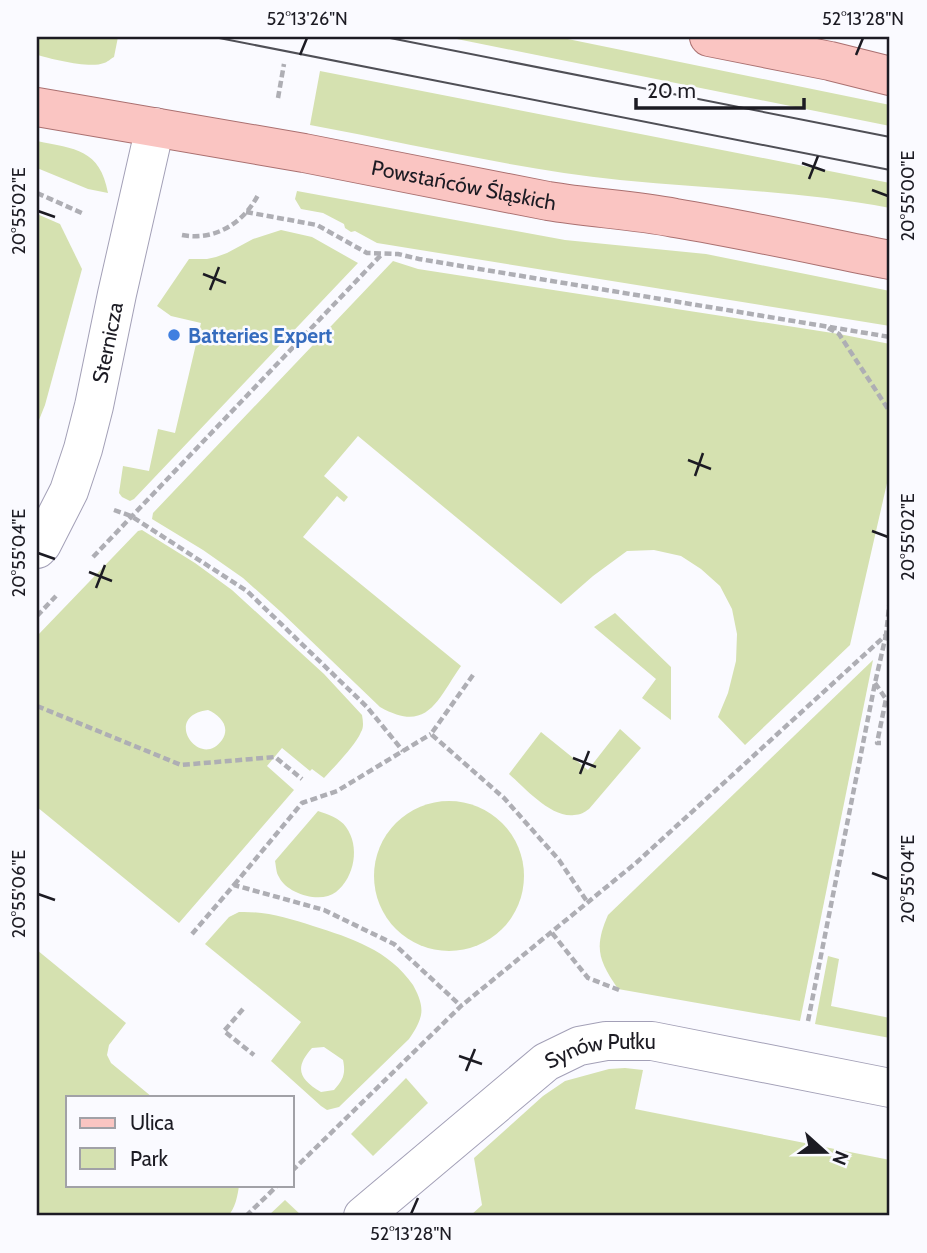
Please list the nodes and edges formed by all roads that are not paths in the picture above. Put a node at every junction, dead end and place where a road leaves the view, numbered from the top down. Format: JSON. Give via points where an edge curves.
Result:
{"nodes":[{"id":1,"x":709,"y":37,"type":"edge"},
{"id":2,"x":890,"y":76,"type":"edge"},
{"id":3,"x":37,"y":107,"type":"edge"},
{"id":4,"x":155,"y":127,"type":"junction"},
{"id":5,"x":890,"y":260,"type":"edge"},
{"id":6,"x":37,"y":549,"type":"edge"},
{"id":7,"x":890,"y":1088,"type":"edge"},
{"id":8,"x":363,"y":1216,"type":"edge"}],
"edges":[{"from":1,"to":2,"type":"main road"},
{"from":3,"to":4,"type":"main road","name":"Powstańców Śląskich"},
{"from":4,"to":5,"type":"main road","name":"Powstańców Śląskich","via":[[558,202],[703,222]]},
{"from":4,"to":6,"type":"street","name":"Sternicza","via":[[83,449],[69,491]]},
{"from":7,"to":8,"type":"street","name":"Synów Pułku","via":[[652,1041],[579,1046],[546,1062]]}]}
